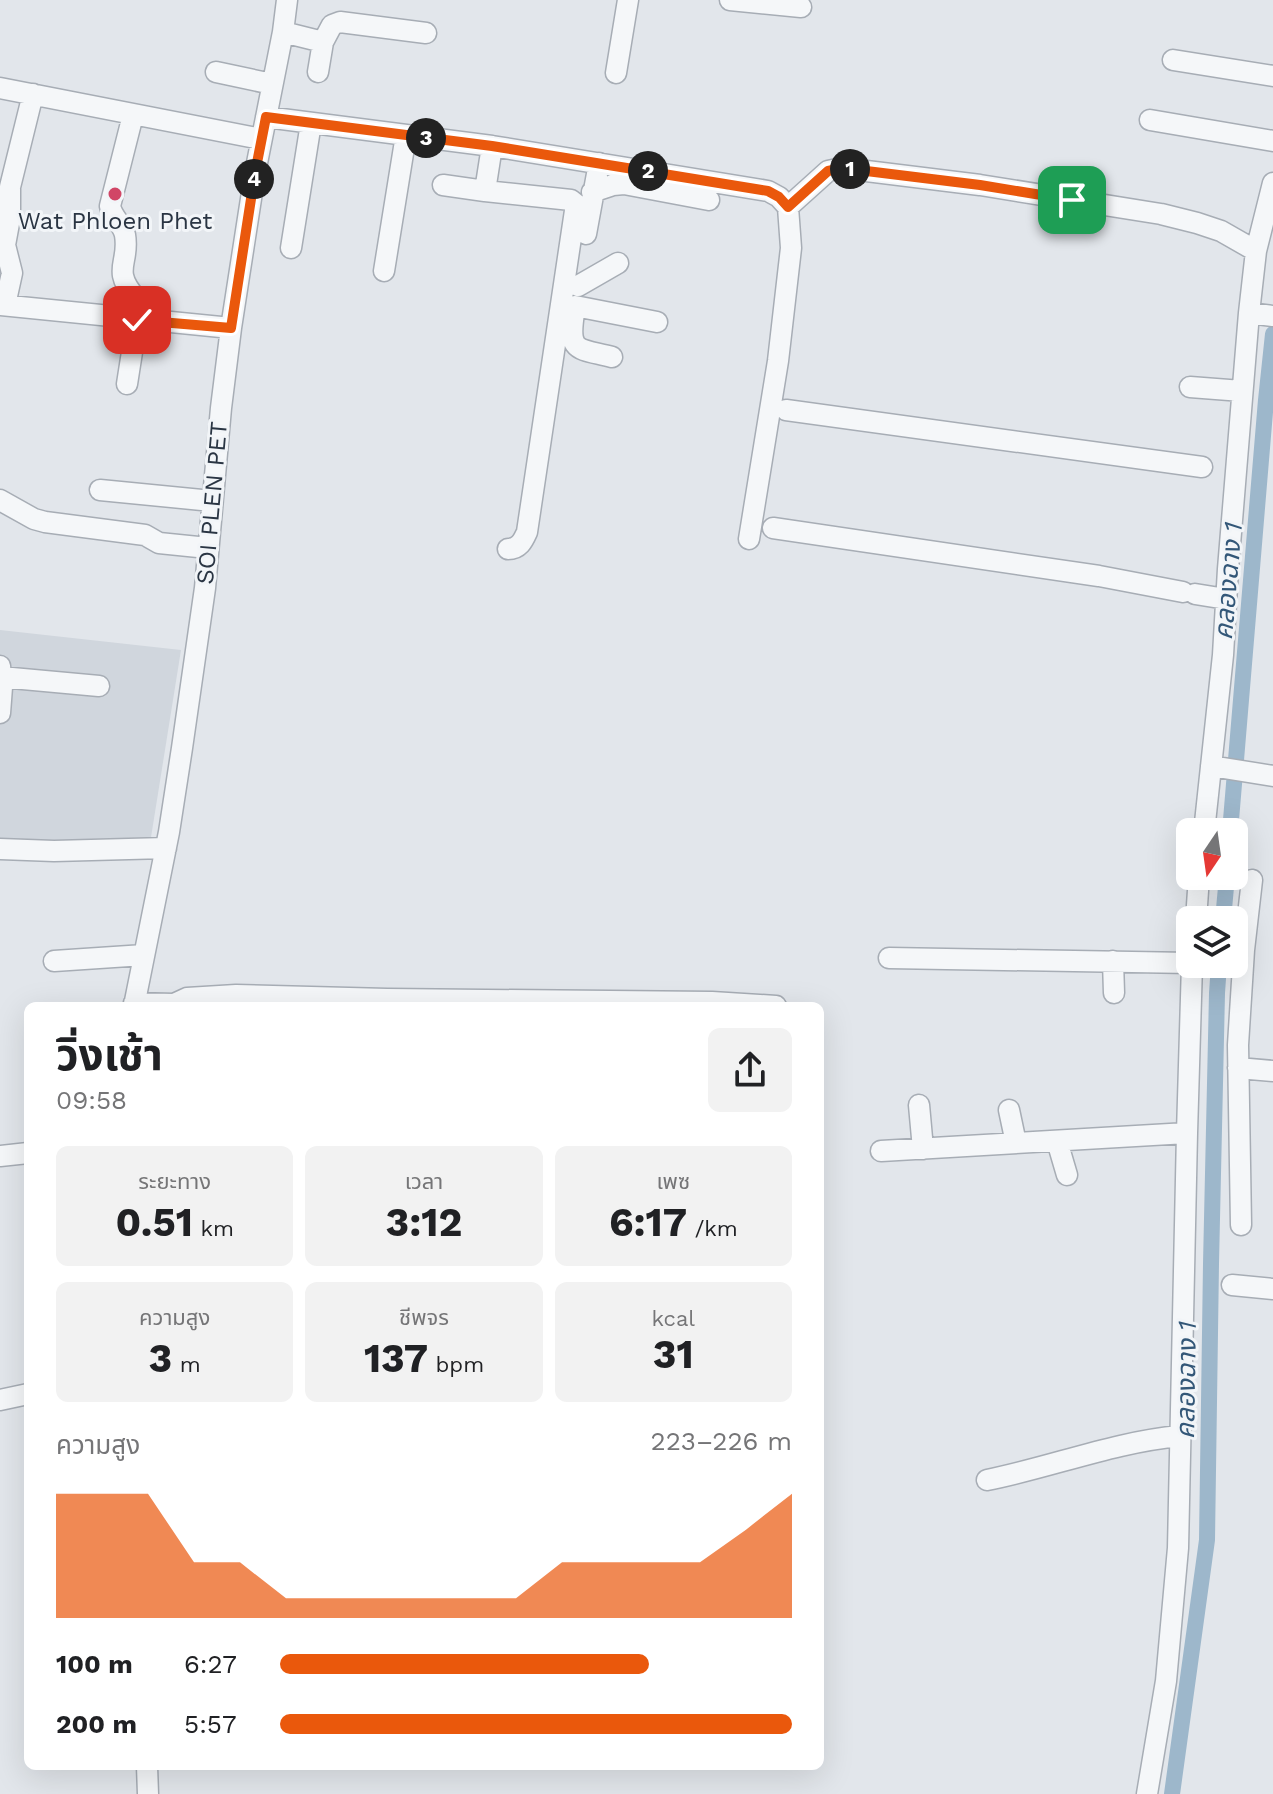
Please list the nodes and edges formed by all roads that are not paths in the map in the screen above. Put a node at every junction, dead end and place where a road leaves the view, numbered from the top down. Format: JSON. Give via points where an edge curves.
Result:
{"nodes":[{"id":1,"x":287,"y":0,"type":"edge"},
{"id":2,"x":628,"y":0,"type":"edge"},
{"id":3,"x":730,"y":0,"type":"edge"},
{"id":4,"x":801,"y":7,"type":"dead end"},
{"id":5,"x":283,"y":32,"type":"junction"},
{"id":6,"x":426,"y":33,"type":"dead end"},
{"id":7,"x":323,"y":42,"type":"junction"},
{"id":8,"x":1173,"y":60,"type":"dead end"},
{"id":9,"x":216,"y":72,"type":"dead end"},
{"id":10,"x":318,"y":72,"type":"dead end"},
{"id":11,"x":616,"y":73,"type":"dead end"},
{"id":12,"x":1273,"y":76,"type":"edge"},
{"id":13,"x":272,"y":86,"type":"junction"},
{"id":14,"x":0,"y":88,"type":"edge"},
{"id":15,"x":33,"y":94,"type":"junction"},
{"id":16,"x":133,"y":115,"type":"junction"},
{"id":17,"x":266,"y":115,"type":"junction"},
{"id":18,"x":1150,"y":120,"type":"dead end"},
{"id":19,"x":311,"y":123,"type":"junction"},
{"id":20,"x":406,"y":135,"type":"junction"},
{"id":21,"x":261,"y":139,"type":"junction"},
{"id":22,"x":1273,"y":141,"type":"edge"},
{"id":23,"x":492,"y":146,"type":"junction"},
{"id":24,"x":599,"y":163,"type":"junction"},
{"id":25,"x":1273,"y":183,"type":"edge"},
{"id":26,"x":443,"y":185,"type":"dead end"},
{"id":27,"x":485,"y":191,"type":"junction"},
{"id":28,"x":592,"y":192,"type":"junction"},
{"id":29,"x":709,"y":200,"type":"dead end"},
{"id":30,"x":788,"y":207,"type":"junction"},
{"id":31,"x":1267,"y":229,"type":"edge"},
{"id":32,"x":291,"y":248,"type":"dead end"},
{"id":33,"x":1256,"y":251,"type":"junction"},
{"id":34,"x":618,"y":263,"type":"dead end"},
{"id":35,"x":384,"y":271,"type":"dead end"},
{"id":36,"x":576,"y":296,"type":"junction"},
{"id":37,"x":2,"y":305,"type":"edge"},
{"id":38,"x":1259,"y":315,"type":"edge"},
{"id":39,"x":135,"y":319,"type":"junction"},
{"id":40,"x":657,"y":322,"type":"dead end"},
{"id":41,"x":231,"y":328,"type":"junction"},
{"id":42,"x":612,"y":357,"type":"dead end"},
{"id":43,"x":127,"y":384,"type":"dead end"},
{"id":44,"x":1190,"y":387,"type":"dead end"},
{"id":45,"x":1242,"y":391,"type":"junction"},
{"id":46,"x":786,"y":410,"type":"dead end"},
{"id":47,"x":1236,"y":473,"type":"junction"},
{"id":48,"x":100,"y":490,"type":"dead end"},
{"id":49,"x":0,"y":500,"type":"edge"},
{"id":50,"x":212,"y":501,"type":"junction"},
{"id":51,"x":773,"y":528,"type":"dead end"},
{"id":52,"x":749,"y":539,"type":"dead end"},
{"id":53,"x":209,"y":541,"type":"junction"},
{"id":54,"x":508,"y":549,"type":"dead end"},
{"id":55,"x":1226,"y":599,"type":"junction"},
{"id":56,"x":1,"y":672,"type":"edge"},
{"id":57,"x":99,"y":686,"type":"dead end"},
{"id":58,"x":0,"y":713,"type":"edge"},
{"id":59,"x":1215,"y":767,"type":"junction"},
{"id":60,"x":1264,"y":774,"type":"edge"},
{"id":61,"x":1206,"y":818,"type":"edge"},
{"id":62,"x":166,"y":848,"type":"junction"},
{"id":63,"x":0,"y":849,"type":"edge"},
{"id":64,"x":1252,"y":880,"type":"dead end"},
{"id":65,"x":144,"y":955,"type":"junction"},
{"id":66,"x":889,"y":958,"type":"dead end"},
{"id":67,"x":54,"y":961,"type":"dead end"},
{"id":68,"x":1113,"y":961,"type":"junction"},
{"id":69,"x":1176,"y":963,"type":"edge"},
{"id":70,"x":1191,"y":978,"type":"edge"},
{"id":71,"x":1114,"y":993,"type":"dead end"},
{"id":72,"x":236,"y":1001,"type":"edge"},
{"id":73,"x":141,"y":1002,"type":"edge"},
{"id":74,"x":313,"y":1002,"type":"edge"},
{"id":75,"x":1238,"y":1068,"type":"junction"},
{"id":76,"x":1273,"y":1071,"type":"edge"},
{"id":77,"x":919,"y":1105,"type":"dead end"},
{"id":78,"x":1009,"y":1110,"type":"dead end"},
{"id":79,"x":1187,"y":1133,"type":"junction"},
{"id":80,"x":1057,"y":1141,"type":"junction"},
{"id":81,"x":1016,"y":1143,"type":"junction"},
{"id":82,"x":923,"y":1149,"type":"junction"},
{"id":83,"x":881,"y":1151,"type":"dead end"},
{"id":84,"x":24,"y":1153,"type":"edge"},
{"id":85,"x":0,"y":1156,"type":"edge"},
{"id":86,"x":1067,"y":1175,"type":"dead end"},
{"id":87,"x":1241,"y":1225,"type":"dead end"},
{"id":88,"x":1232,"y":1285,"type":"dead end"},
{"id":89,"x":1273,"y":1289,"type":"edge"},
{"id":90,"x":24,"y":1395,"type":"edge"},
{"id":91,"x":0,"y":1400,"type":"edge"},
{"id":92,"x":1180,"y":1436,"type":"junction"},
{"id":93,"x":987,"y":1480,"type":"dead end"},
{"id":94,"x":147,"y":1770,"type":"edge"},
{"id":95,"x":148,"y":1794,"type":"edge"},
{"id":96,"x":1147,"y":1794,"type":"edge"}],
"edges":[{"from":1,"to":5,"type":"street","name":"SOI PLEN PET"},
{"from":2,"to":11,"type":"street"},
{"from":3,"to":4,"type":"street"},
{"from":5,"to":7,"type":"street"},
{"from":5,"to":13,"type":"street","name":"SOI PLEN PET"},
{"from":6,"to":7,"type":"street","via":[[340,22],[332,25]]},
{"from":7,"to":10,"type":"street"},
{"from":8,"to":12,"type":"street"},
{"from":9,"to":13,"type":"street"},
{"from":13,"to":17,"type":"street","name":"SOI PLEN PET"},
{"from":14,"to":15,"type":"street"},
{"from":15,"to":16,"type":"street"},
{"from":15,"to":37,"type":"street","via":[[10,187],[5,245],[12,273]]},
{"from":16,"to":21,"type":"street"},
{"from":16,"to":39,"type":"street","via":[[110,206],[126,237],[122,275],[135,297]]},
{"from":17,"to":19,"type":"street"},
{"from":17,"to":21,"type":"street","name":"SOI PLEN PET"},
{"from":18,"to":22,"type":"street"},
{"from":19,"to":20,"type":"street"},
{"from":19,"to":32,"type":"street"},
{"from":20,"to":23,"type":"street"},
{"from":20,"to":35,"type":"street"},
{"from":21,"to":41,"type":"street","name":"SOI PLEN PET"},
{"from":23,"to":24,"type":"street"},
{"from":23,"to":27,"type":"street"},
{"from":24,"to":28,"type":"street"},
{"from":24,"to":30,"type":"street","via":[[768,191]]},
{"from":25,"to":31,"type":"street"},
{"from":26,"to":27,"type":"street"},
{"from":27,"to":54,"type":"street","via":[[576,204],[527,532],[522,543]]},
{"from":28,"to":29,"type":"street","via":[[624,184]]},
{"from":28,"to":36,"type":"street"},
{"from":30,"to":33,"type":"street","via":[[828,171],[842,168],[1161,214],[1221,231]]},
{"from":30,"to":52,"type":"street","via":[[787,293]]},
{"from":31,"to":33,"type":"street"},
{"from":33,"to":38,"type":"street"},
{"from":34,"to":36,"type":"street"},
{"from":36,"to":40,"type":"street"},
{"from":36,"to":42,"type":"street","via":[[573,343]]},
{"from":37,"to":39,"type":"street"},
{"from":38,"to":45,"type":"street"},
{"from":39,"to":41,"type":"street"},
{"from":39,"to":43,"type":"street"},
{"from":41,"to":50,"type":"street","name":"SOI PLEN PET"},
{"from":44,"to":45,"type":"street"},
{"from":45,"to":47,"type":"street"},
{"from":46,"to":47,"type":"street"},
{"from":47,"to":55,"type":"street"},
{"from":48,"to":50,"type":"street"},
{"from":49,"to":53,"type":"street","via":[[45,522],[145,535],[159,543]]},
{"from":50,"to":53,"type":"street","name":"SOI PLEN PET"},
{"from":51,"to":55,"type":"street"},
{"from":53,"to":62,"type":"street","name":"SOI PLEN PET"},
{"from":55,"to":59,"type":"street"},
{"from":56,"to":57,"type":"street"},
{"from":56,"to":58,"type":"street"},
{"from":59,"to":60,"type":"street"},
{"from":59,"to":61,"type":"street"},
{"from":62,"to":63,"type":"street"},
{"from":62,"to":65,"type":"street","name":"SOI PLEN PET"},
{"from":64,"to":75,"type":"street"},
{"from":65,"to":67,"type":"street"},
{"from":65,"to":73,"type":"street","name":"SOI PLEN PET"},
{"from":66,"to":68,"type":"street"},
{"from":68,"to":69,"type":"street"},
{"from":68,"to":71,"type":"street"},
{"from":70,"to":79,"type":"street"},
{"from":72,"to":73,"type":"street","via":[[187,998],[175,992]]},
{"from":72,"to":74,"type":"street"},
{"from":75,"to":76,"type":"street"},
{"from":75,"to":87,"type":"street"},
{"from":77,"to":82,"type":"street"},
{"from":78,"to":81,"type":"street"},
{"from":79,"to":80,"type":"street"},
{"from":79,"to":92,"type":"street"},
{"from":80,"to":81,"type":"street"},
{"from":80,"to":86,"type":"street"},
{"from":81,"to":82,"type":"street"},
{"from":82,"to":83,"type":"street"},
{"from":84,"to":85,"type":"street"},
{"from":88,"to":89,"type":"street"},
{"from":90,"to":91,"type":"street"},
{"from":92,"to":93,"type":"street","via":[[1116,1446]]},
{"from":92,"to":96,"type":"street","via":[[1174,1610]]},
{"from":94,"to":95,"type":"street"}]}
